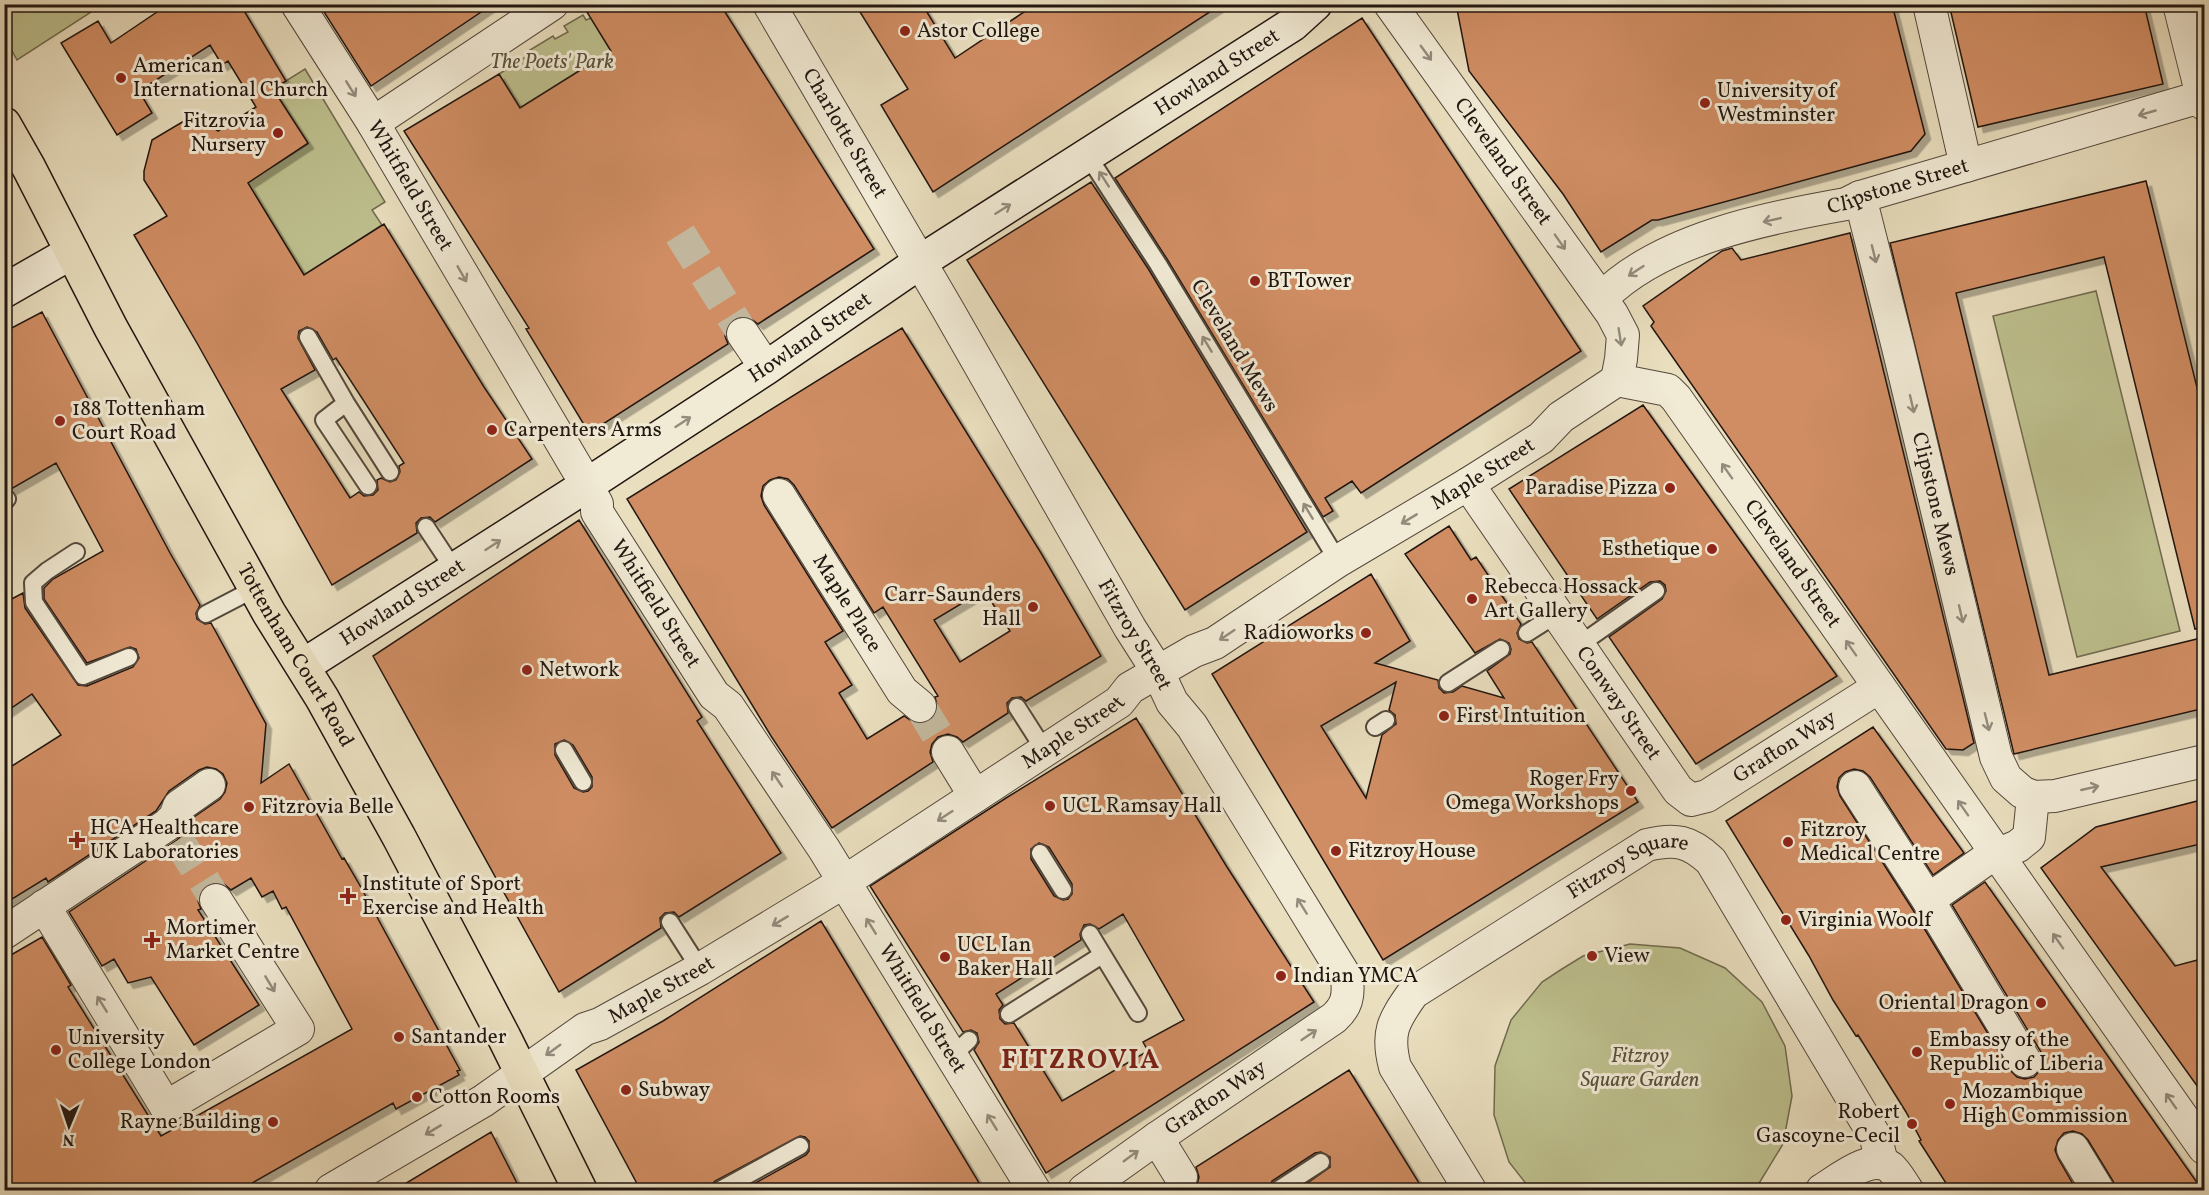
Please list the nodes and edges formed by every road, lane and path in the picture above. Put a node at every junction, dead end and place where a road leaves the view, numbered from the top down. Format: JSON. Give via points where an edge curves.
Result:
{"nodes":[{"id":1,"x":297,"y":4,"type":"edge"},
{"id":2,"x":769,"y":4,"type":"edge"},
{"id":3,"x":1315,"y":4,"type":"edge"},
{"id":4,"x":1390,"y":4,"type":"edge"},
{"id":5,"x":1929,"y":4,"type":"edge"},
{"id":6,"x":2179,"y":4,"type":"edge"},
{"id":7,"x":535,"y":9,"type":"edge"},
{"id":8,"x":2204,"y":99,"type":"edge"},
{"id":9,"x":373,"y":123,"type":"junction"},
{"id":10,"x":4,"y":124,"type":"edge"},
{"id":11,"x":1088,"y":156,"type":"junction"},
{"id":12,"x":1965,"y":166,"type":"junction"},
{"id":13,"x":1860,"y":197,"type":"junction"},
{"id":14,"x":72,"y":252,"type":"junction"},
{"id":15,"x":920,"y":262,"type":"junction"},
{"id":16,"x":4,"y":291,"type":"edge"},
{"id":17,"x":1602,"y":298,"type":"junction"},
{"id":18,"x":743,"y":334,"type":"tunnel mouth"},
{"id":19,"x":308,"y":337,"type":"dead end"},
{"id":20,"x":766,"y":368,"type":"junction"},
{"id":21,"x":1617,"y":380,"type":"junction"},
{"id":22,"x":346,"y":403,"type":"junction"},
{"id":23,"x":390,"y":472,"type":"dead end"},
{"id":24,"x":1468,"y":484,"type":"junction"},
{"id":25,"x":587,"y":485,"type":"junction"},
{"id":26,"x":368,"y":486,"type":"dead end"},
{"id":27,"x":779,"y":495,"type":"dead end"},
{"id":28,"x":426,"y":527,"type":"dead end"},
{"id":29,"x":76,"y":552,"type":"dead end"},
{"id":30,"x":1338,"y":561,"type":"junction"},
{"id":31,"x":454,"y":571,"type":"junction"},
{"id":32,"x":255,"y":588,"type":"junction"},
{"id":33,"x":1656,"y":591,"type":"dead end"},
{"id":34,"x":206,"y":614,"type":"dead end"},
{"id":35,"x":1557,"y":614,"type":"junction"},
{"id":36,"x":1527,"y":633,"type":"dead end"},
{"id":37,"x":1579,"y":645,"type":"junction"},
{"id":38,"x":1501,"y":650,"type":"dead end"},
{"id":39,"x":129,"y":657,"type":"dead end"},
{"id":40,"x":303,"y":666,"type":"junction"},
{"id":41,"x":1158,"y":672,"type":"junction"},
{"id":42,"x":1448,"y":683,"type":"dead end"},
{"id":43,"x":1879,"y":687,"type":"junction"},
{"id":44,"x":920,"y":706,"type":"tunnel mouth"},
{"id":45,"x":1017,"y":707,"type":"dead end"},
{"id":46,"x":564,"y":750,"type":"dead end"},
{"id":47,"x":1045,"y":750,"type":"junction"},
{"id":48,"x":948,"y":752,"type":"tunnel mouth"},
{"id":49,"x":2205,"y":761,"type":"edge"},
{"id":50,"x":583,"y":782,"type":"dead end"},
{"id":51,"x":209,"y":785,"type":"dead end"},
{"id":52,"x":1855,"y":787,"type":"dead end"},
{"id":53,"x":990,"y":793,"type":"junction"},
{"id":54,"x":2033,"y":797,"type":"junction"},
{"id":55,"x":1690,"y":800,"type":"joint"},
{"id":56,"x":1040,"y":853,"type":"dead end"},
{"id":57,"x":1996,"y":854,"type":"junction"},
{"id":58,"x":844,"y":882,"type":"junction"},
{"id":59,"x":1064,"y":890,"type":"dead end"},
{"id":60,"x":216,"y":900,"type":"tunnel mouth"},
{"id":61,"x":1928,"y":900,"type":"junction"},
{"id":62,"x":44,"y":906,"type":"junction"},
{"id":63,"x":670,"y":922,"type":"dead end"},
{"id":64,"x":4,"y":933,"type":"edge"},
{"id":65,"x":1090,"y":934,"type":"dead end"},
{"id":66,"x":1102,"y":955,"type":"junction"},
{"id":67,"x":700,"y":969,"type":"junction"},
{"id":68,"x":1346,"y":1005,"type":"joint"},
{"id":69,"x":1138,"y":1013,"type":"dead end"},
{"id":70,"x":1009,"y":1014,"type":"dead end"},
{"id":71,"x":2025,"y":1060,"type":"dead end"},
{"id":72,"x":522,"y":1073,"type":"junction"},
{"id":73,"x":1157,"y":1138,"type":"junction"},
{"id":74,"x":800,"y":1146,"type":"dead end"},
{"id":75,"x":2205,"y":1148,"type":"edge"},
{"id":76,"x":2073,"y":1149,"type":"dead end"},
{"id":77,"x":1321,"y":1162,"type":"dead end"},
{"id":78,"x":1882,"y":1163,"type":"junction"},
{"id":79,"x":1181,"y":1177,"type":"dead end"},
{"id":80,"x":331,"y":1191,"type":"edge"},
{"id":81,"x":580,"y":1191,"type":"edge"},
{"id":82,"x":720,"y":1191,"type":"edge"},
{"id":83,"x":1034,"y":1191,"type":"edge"},
{"id":84,"x":1084,"y":1191,"type":"edge"},
{"id":85,"x":1278,"y":1191,"type":"edge"},
{"id":86,"x":1470,"y":1191,"type":"edge"},
{"id":87,"x":1822,"y":1191,"type":"edge"},
{"id":88,"x":1906,"y":1191,"type":"edge"},
{"id":89,"x":2098,"y":1191,"type":"edge"}],
"edges":[{"from":1,"to":9,"type":"street","name":"Whitfield Street","one_way":true},
{"from":2,"to":15,"type":"street","name":"Charlotte Street"},
{"from":3,"to":11,"type":"street","name":"Howland Street","via":[[1293,24]]},
{"from":4,"to":17,"type":"street","name":"Cleveland Street","one_way":true},
{"from":5,"to":12,"type":"street"},
{"from":6,"to":8,"type":"street"},
{"from":7,"to":9,"type":"street"},
{"from":8,"to":12,"type":"street","name":"Clipstone Street","one_way":true},
{"from":9,"to":25,"type":"street","name":"Whitfield Street","one_way":true},
{"from":10,"to":14,"type":"main road","name":"Tottenham Court Road"},
{"from":15,"to":11,"type":"street","name":"Howland Street","one_way":true},
{"from":30,"to":11,"type":"lane","name":"Cleveland Mews","one_way":true},
{"from":12,"to":13,"type":"street","name":"Clipstone Street"},
{"from":13,"to":17,"type":"street","name":"Clipstone Street","one_way":true,"via":[[1846,204],[1751,225],[1682,246],[1655,258]]},
{"from":13,"to":54,"type":"street","name":"Clipstone Mews","one_way":true,"via":[[1906,345],[1996,757],[2006,778]]},
{"from":14,"to":16,"type":"street"},
{"from":14,"to":32,"type":"main road","name":"Tottenham Court Road"},
{"from":15,"to":20,"type":"street","name":"Howland Street"},
{"from":15,"to":41,"type":"street","name":"Fitzroy Street"},
{"from":17,"to":21,"type":"street","name":"Cleveland Street","one_way":true,"via":[[1623,335]]},
{"from":18,"to":20,"type":"street"},
{"from":19,"to":22,"type":"lane"},
{"from":25,"to":20,"type":"street","name":"Howland Street","one_way":true},
{"from":21,"to":24,"type":"street","name":"Maple Street","via":[[1561,417],[1541,438]]},
{"from":43,"to":21,"type":"street","name":"Cleveland Street","one_way":true,"via":[[1676,398],[1668,390]]},
{"from":22,"to":23,"type":"lane"},
{"from":22,"to":26,"type":"lane","via":[[324,420]]},
{"from":24,"to":30,"type":"street","name":"Maple Street","one_way":true},
{"from":24,"to":35,"type":"street","name":"Conway Street"},
{"from":31,"to":25,"type":"street","name":"Howland Street","one_way":true},
{"from":58,"to":25,"type":"street","name":"Whitfield Street","one_way":true,"via":[[728,705],[714,695],[597,512]]},
{"from":27,"to":44,"type":"street","name":"Maple Place","via":[[902,691]]},
{"from":28,"to":31,"type":"lane"},
{"from":29,"to":39,"type":"lane","via":[[33,583],[34,602],[83,676]]},
{"from":30,"to":41,"type":"street","name":"Maple Street","one_way":true,"via":[[1215,643]]},
{"from":31,"to":40,"type":"street","name":"Howland Street"},
{"from":32,"to":34,"type":"lane"},
{"from":32,"to":40,"type":"main road","name":"Tottenham Court Road"},
{"from":33,"to":37,"type":"lane"},
{"from":35,"to":36,"type":"lane"},
{"from":35,"to":37,"type":"street","name":"Conway Street"},
{"from":37,"to":55,"type":"street","name":"Conway Street","via":[[1678,790]]},
{"from":38,"to":42,"type":"lane"},
{"from":40,"to":72,"type":"main road","name":"Tottenham Court Road","via":[[399,837]]},
{"from":41,"to":47,"type":"street","name":"Maple Street"},
{"from":68,"to":41,"type":"street","name":"Fitzroy Street","one_way":true,"via":[[1347,979],[1192,726],[1172,702]]},
{"from":43,"to":55,"type":"street","name":"Grafton Way","via":[[1707,796]]},
{"from":57,"to":43,"type":"street","name":"Cleveland Street","one_way":true},
{"from":45,"to":47,"type":"lane"},
{"from":46,"to":50,"type":"lane"},
{"from":47,"to":53,"type":"street","name":"Maple Street"},
{"from":48,"to":53,"type":"street"},
{"from":54,"to":49,"type":"street","one_way":true,"via":[[2055,796]]},
{"from":51,"to":62,"type":"street","via":[[179,806],[173,833]]},
{"from":52,"to":61,"type":"street"},
{"from":53,"to":58,"type":"street","name":"Maple Street","one_way":true},
{"from":54,"to":57,"type":"street","via":[[2029,837]]},
{"from":56,"to":59,"type":"lane"},
{"from":57,"to":61,"type":"street"},
{"from":75,"to":57,"type":"street","name":"Cleveland Street","one_way":true},
{"from":58,"to":67,"type":"street","name":"Maple Street","one_way":true},
{"from":83,"to":58,"type":"street","name":"Whitfield Street","one_way":true,"via":[[960,1048]]},
{"from":60,"to":62,"type":"street","one_way":true,"via":[[298,1029],[166,1107]]},
{"from":61,"to":71,"type":"street"},
{"from":62,"to":64,"type":"street"},
{"from":63,"to":67,"type":"lane"},
{"from":65,"to":66,"type":"lane"},
{"from":66,"to":69,"type":"lane"},
{"from":66,"to":70,"type":"lane"},
{"from":67,"to":72,"type":"street","name":"Maple Street","one_way":true,"via":[[585,1029]]},
{"from":73,"to":68,"type":"street","name":"Grafton Way","one_way":true,"via":[[1334,1018]]},
{"from":72,"to":80,"type":"street","name":"Maple Street","one_way":true,"via":[[483,1101]]},
{"from":72,"to":81,"type":"main road","name":"Tottenham Court Road"},
{"from":73,"to":79,"type":"street"},
{"from":84,"to":73,"type":"street","name":"Grafton Way","one_way":true},
{"from":74,"to":82,"type":"lane"},
{"from":76,"to":89,"type":"street"},
{"from":77,"to":85,"type":"lane"},
{"from":78,"to":86,"type":"street","name":"Fitzroy Square","via":[[1876,1138],[1711,861],[1699,850],[1680,842],[1662,842],[1647,845],[1413,993],[1402,1008],[1390,1046],[1395,1067]]},
{"from":78,"to":87,"type":"street","via":[[1860,1168]]},
{"from":78,"to":88,"type":"street","via":[[1892,1168]]}]}
